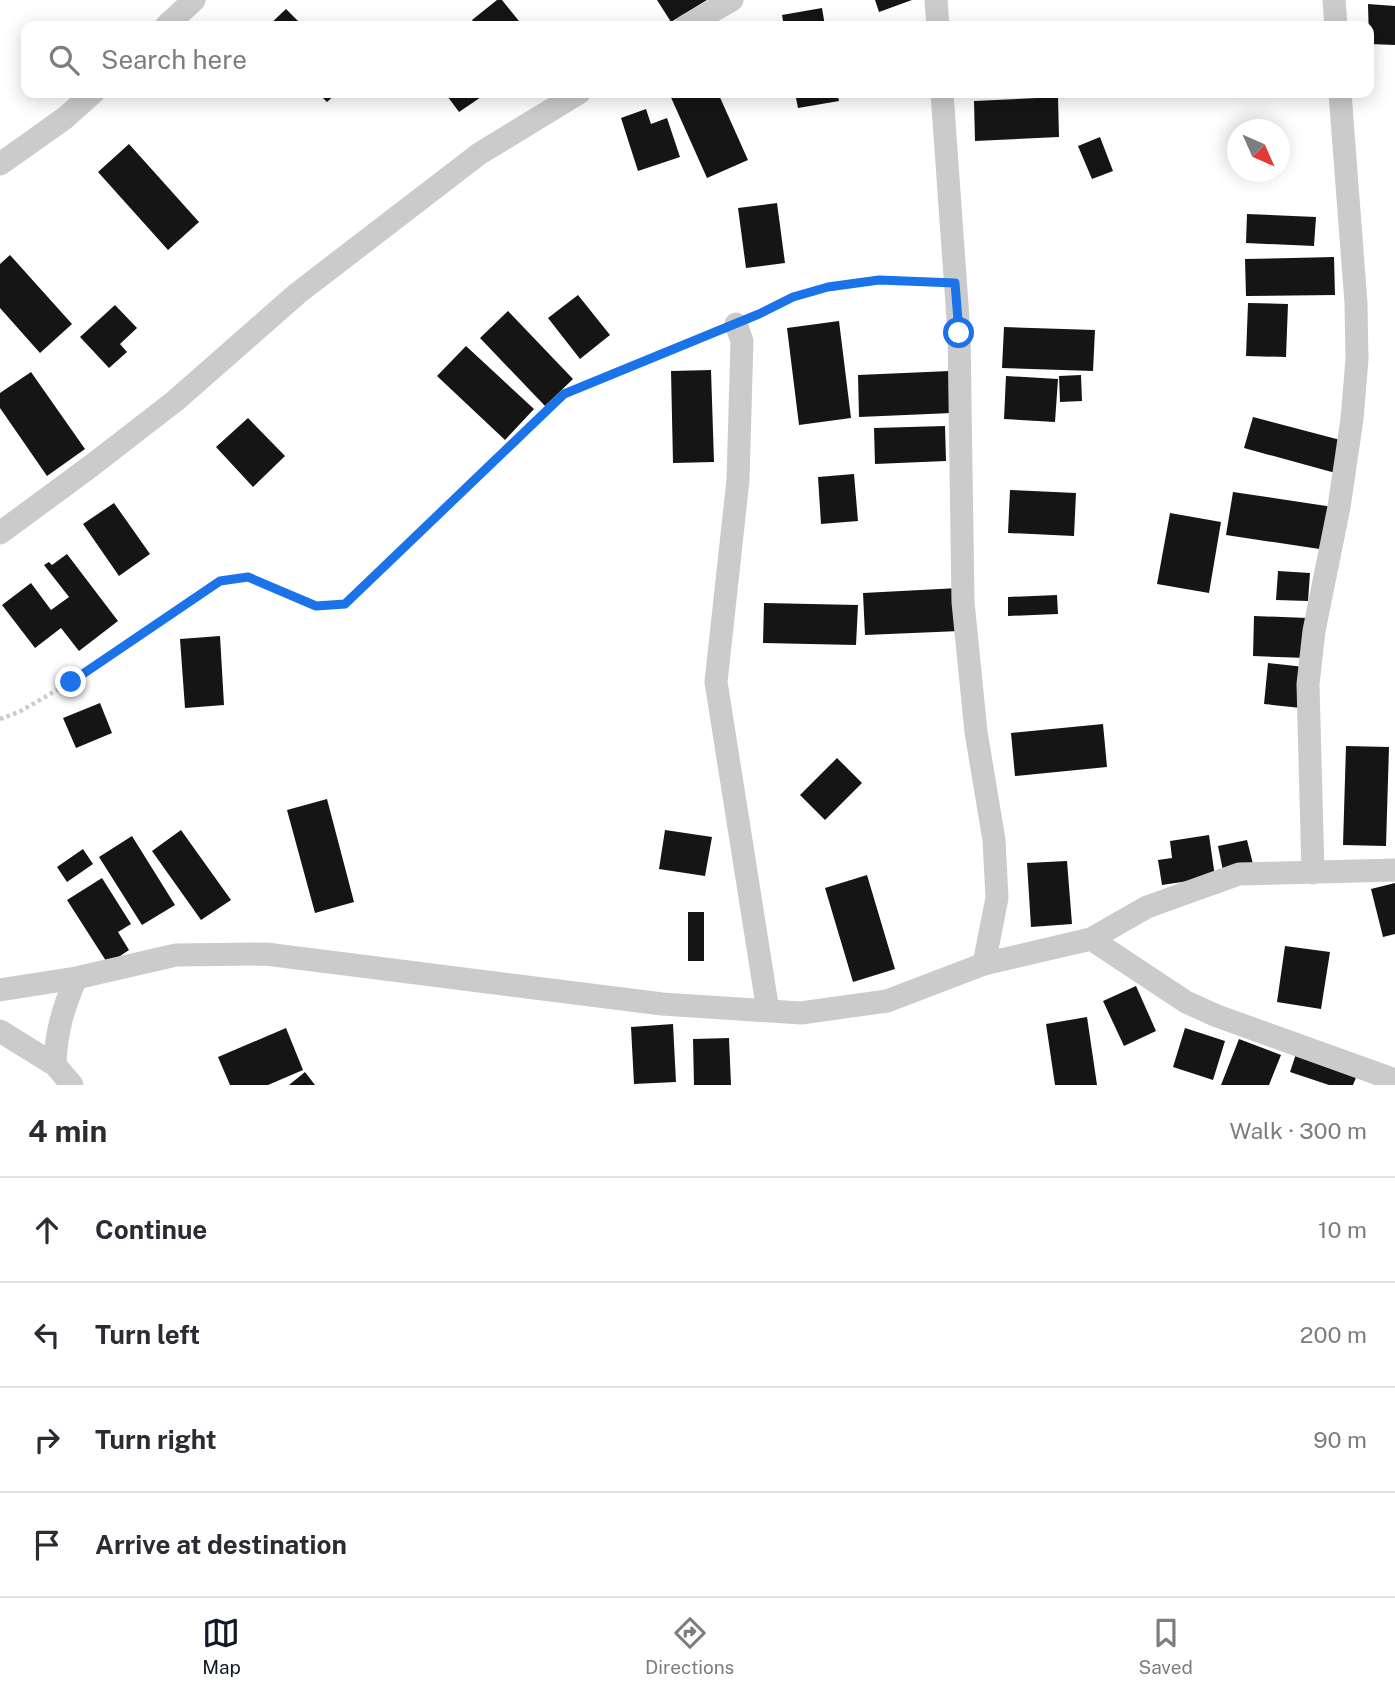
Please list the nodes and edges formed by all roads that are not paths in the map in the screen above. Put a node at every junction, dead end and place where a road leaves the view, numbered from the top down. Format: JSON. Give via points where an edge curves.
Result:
{"nodes":[{"id":1,"x":194,"y":0,"type":"edge"},
{"id":2,"x":732,"y":0,"type":"edge"},
{"id":3,"x":936,"y":0,"type":"edge"},
{"id":4,"x":1334,"y":0,"type":"edge"},
{"id":5,"x":171,"y":21,"type":"edge"},
{"id":6,"x":695,"y":21,"type":"edge"},
{"id":7,"x":938,"y":21,"type":"edge"},
{"id":8,"x":1336,"y":21,"type":"edge"},
{"id":9,"x":87,"y":98,"type":"edge"},
{"id":10,"x":571,"y":98,"type":"edge"},
{"id":11,"x":942,"y":98,"type":"edge"},
{"id":12,"x":1340,"y":98,"type":"edge"},
{"id":13,"x":0,"y":164,"type":"edge"},
{"id":14,"x":736,"y":324,"type":"road end"},
{"id":15,"x":0,"y":533,"type":"edge"},
{"id":16,"x":1395,"y":870,"type":"edge"},
{"id":17,"x":1313,"y":873,"type":"junction"},
{"id":18,"x":1091,"y":939,"type":"junction"},
{"id":19,"x":984,"y":964,"type":"junction"},
{"id":20,"x":76,"y":978,"type":"junction"},
{"id":21,"x":0,"y":990,"type":"edge"},
{"id":22,"x":768,"y":1011,"type":"junction"},
{"id":23,"x":0,"y":1031,"type":"edge"},
{"id":24,"x":55,"y":1065,"type":"junction"},
{"id":25,"x":1395,"y":1080,"type":"edge"},
{"id":26,"x":72,"y":1085,"type":"edge"}],
"edges":[{"from":1,"to":5,"type":"street"},
{"from":2,"to":6,"type":"street"},
{"from":3,"to":7,"type":"street"},
{"from":4,"to":8,"type":"street"},
{"from":9,"to":13,"type":"street"},
{"from":10,"to":15,"type":"street","via":[[479,154],[298,293],[175,401]]},
{"from":11,"to":19,"type":"street","via":[[959,333],[963,602],[976,732],[994,840],[997,898]]},
{"from":12,"to":17,"type":"street","via":[[1357,359],[1339,507],[1308,684]]},
{"from":14,"to":22,"type":"street","via":[[742,341],[738,480],[716,682]]},
{"from":16,"to":17,"type":"street"},
{"from":17,"to":18,"type":"street","via":[[1239,874],[1147,907]]},
{"from":18,"to":19,"type":"street"},
{"from":18,"to":25,"type":"street","via":[[1186,1002]]},
{"from":19,"to":22,"type":"street","via":[[887,1001],[801,1013]]},
{"from":20,"to":21,"type":"street"},
{"from":20,"to":22,"type":"street","via":[[176,956],[266,954],[662,1004]]},
{"from":20,"to":24,"type":"street","via":[[55,1038]]},
{"from":23,"to":24,"type":"street"},
{"from":24,"to":26,"type":"street"}]}
